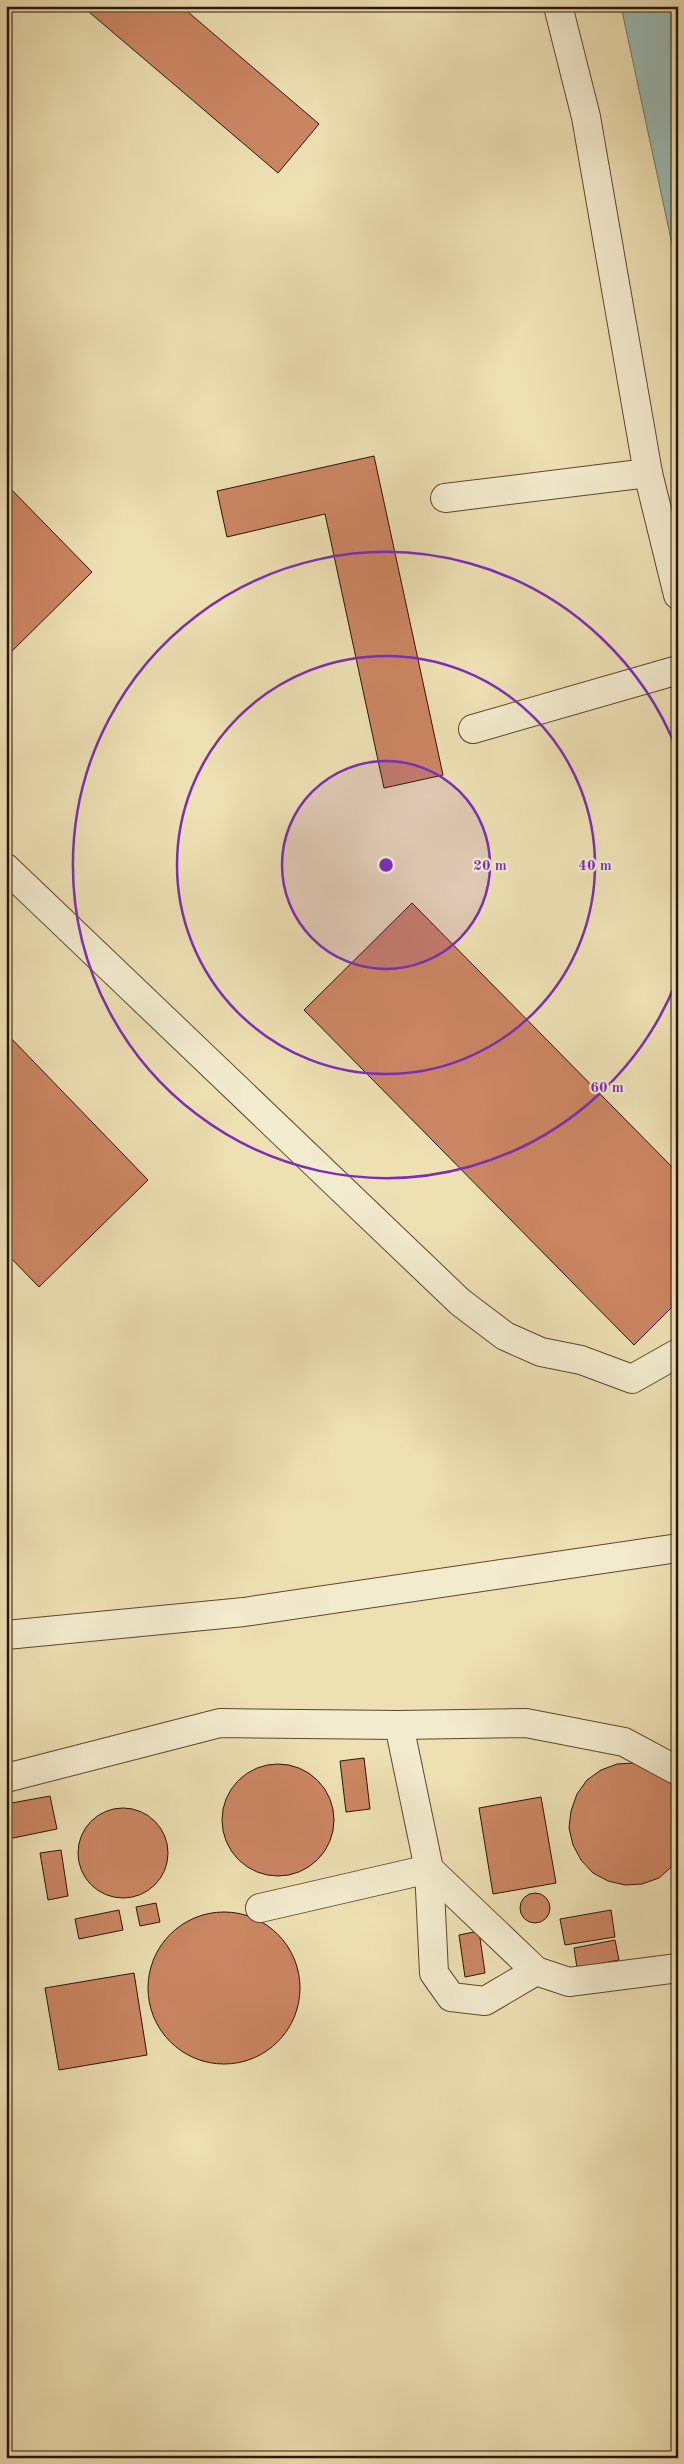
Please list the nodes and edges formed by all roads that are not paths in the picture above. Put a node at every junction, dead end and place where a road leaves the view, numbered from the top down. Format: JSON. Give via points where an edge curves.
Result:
{"nodes":[{"id":1,"x":558,"y":6,"type":"edge"},
{"id":2,"x":648,"y":474,"type":"junction"},
{"id":3,"x":444,"y":498,"type":"dead end"},
{"id":4,"x":678,"y":595,"type":"edge"},
{"id":5,"x":678,"y":670,"type":"edge"},
{"id":6,"x":472,"y":729,"type":"dead end"},
{"id":7,"x":6,"y":868,"type":"edge"},
{"id":8,"x":678,"y":1352,"type":"edge"},
{"id":9,"x":678,"y":1548,"type":"edge"},
{"id":10,"x":6,"y":1635,"type":"edge"},
{"id":11,"x":399,"y":1725,"type":"junction"},
{"id":12,"x":678,"y":1772,"type":"edge"},
{"id":13,"x":6,"y":1778,"type":"edge"},
{"id":14,"x":429,"y":1869,"type":"junction"},
{"id":15,"x":260,"y":1908,"type":"dead end"},
{"id":16,"x":678,"y":1968,"type":"edge"},
{"id":17,"x":536,"y":1971,"type":"junction"}],
"edges":[{"from":1,"to":2,"type":"lane","via":[[586,117]]},
{"from":2,"to":3,"type":"lane"},
{"from":2,"to":4,"type":"lane"},
{"from":5,"to":6,"type":"lane"},
{"from":7,"to":8,"type":"lane","via":[[460,1302],[505,1336],[542,1352],[581,1360],[632,1379]]},
{"from":9,"to":10,"type":"lane","via":[[244,1612]]},
{"from":11,"to":12,"type":"lane","via":[[526,1723],[624,1742]]},
{"from":11,"to":13,"type":"lane","via":[[220,1723]]},
{"from":11,"to":14,"type":"lane"},
{"from":14,"to":15,"type":"lane"},
{"from":14,"to":17,"type":"lane"},
{"from":14,"to":17,"type":"lane","via":[[434,1973],[451,1997],[485,2002]]},
{"from":16,"to":17,"type":"lane","via":[[569,1982]]}]}
